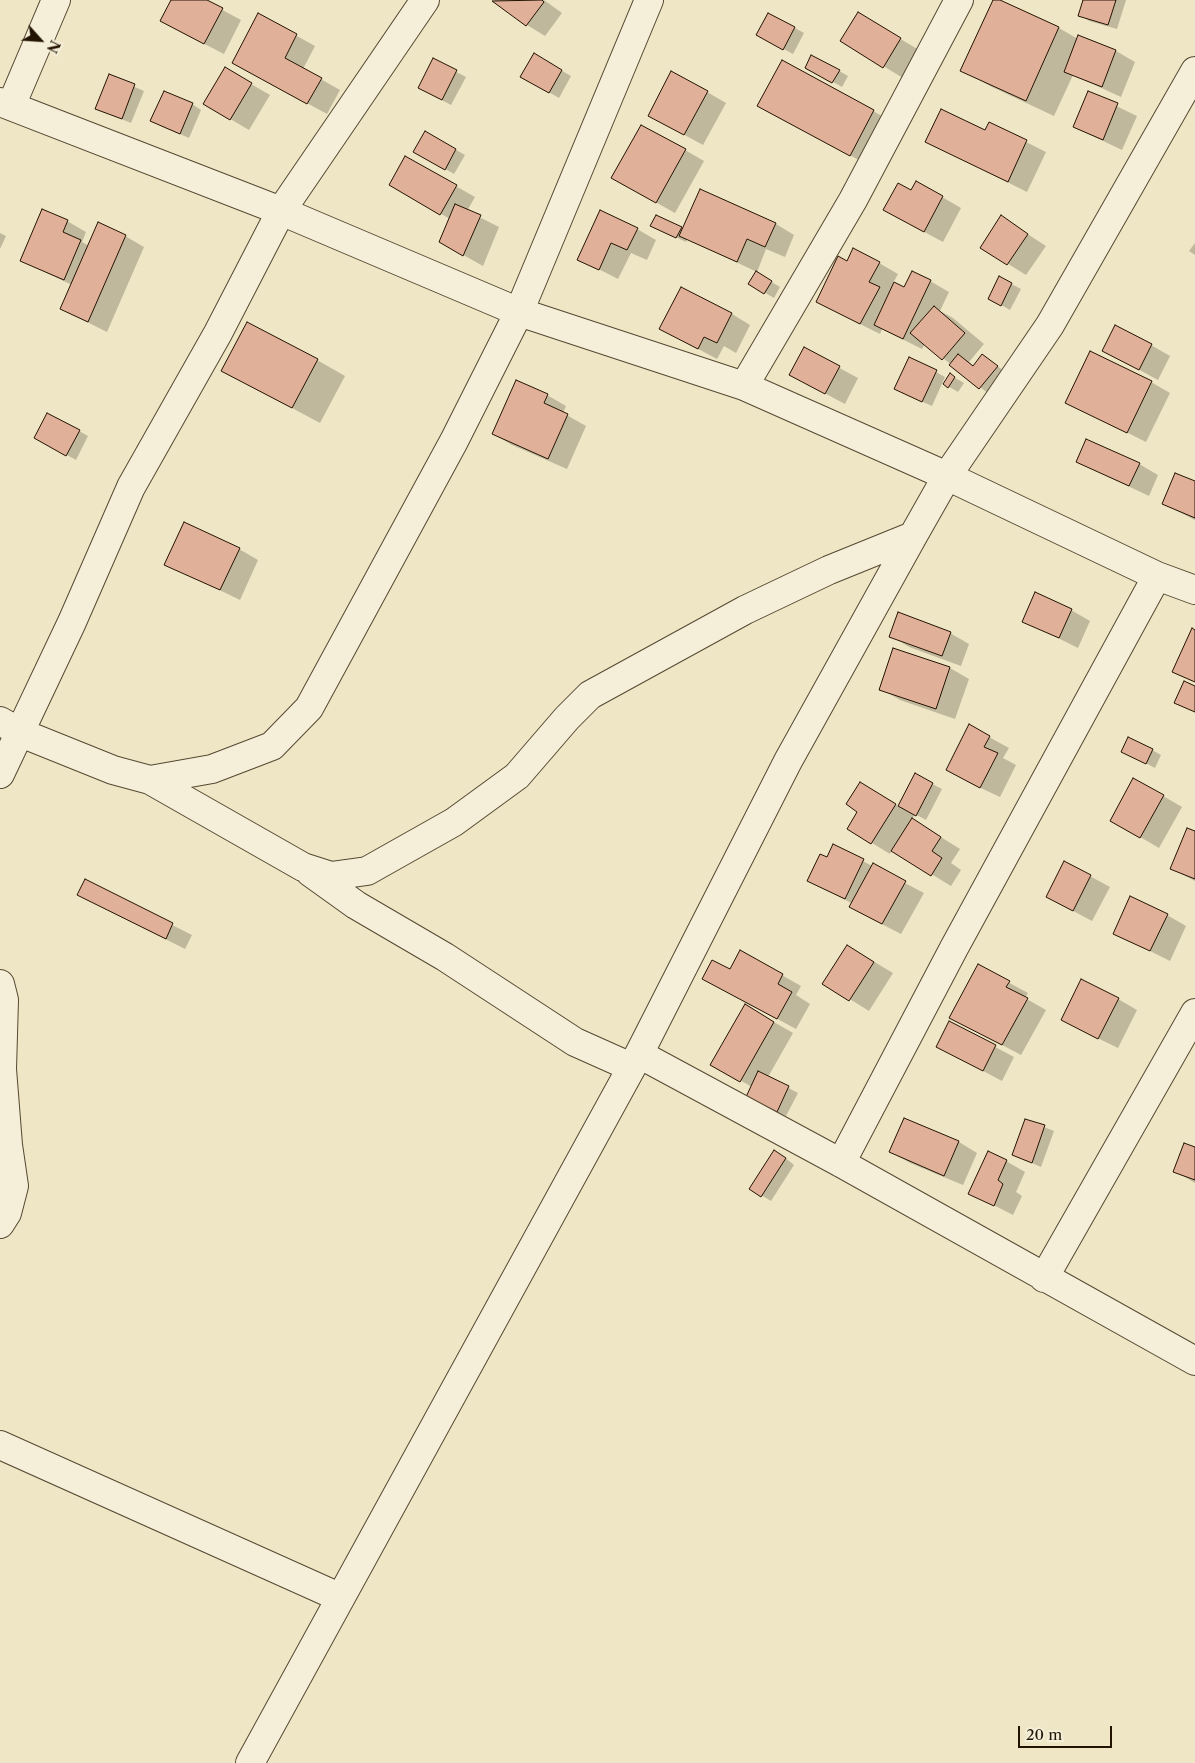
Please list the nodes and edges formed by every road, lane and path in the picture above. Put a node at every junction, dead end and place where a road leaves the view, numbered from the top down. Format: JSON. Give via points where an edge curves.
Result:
{"nodes":[{"id":1,"x":56,"y":0,"type":"edge"},
{"id":2,"x":425,"y":0,"type":"edge"},
{"id":3,"x":649,"y":0,"type":"edge"},
{"id":4,"x":959,"y":0,"type":"edge"},
{"id":5,"x":1195,"y":70,"type":"edge"},
{"id":6,"x":6,"y":104,"type":"edge"},
{"id":7,"x":281,"y":210,"type":"junction"},
{"id":8,"x":519,"y":312,"type":"junction"},
{"id":9,"x":744,"y":386,"type":"junction"},
{"id":10,"x":946,"y":476,"type":"junction"},
{"id":11,"x":913,"y":536,"type":"junction"},
{"id":12,"x":1157,"y":576,"type":"junction"},
{"id":13,"x":1195,"y":590,"type":"edge"},
{"id":14,"x":11,"y":727,"type":"edge"},
{"id":15,"x":0,"y":774,"type":"edge"},
{"id":16,"x":150,"y":780,"type":"junction"},
{"id":17,"x":303,"y":867,"type":"junction"},
{"id":18,"x":0,"y":984,"type":"edge"},
{"id":19,"x":1195,"y":1013,"type":"edge"},
{"id":20,"x":635,"y":1060,"type":"junction"},
{"id":21,"x":841,"y":1163,"type":"junction"},
{"id":22,"x":0,"y":1224,"type":"edge"},
{"id":23,"x":1044,"y":1278,"type":"junction"},
{"id":24,"x":1195,"y":1361,"type":"edge"},
{"id":25,"x":0,"y":1445,"type":"edge"},
{"id":26,"x":339,"y":1597,"type":"junction"},
{"id":27,"x":250,"y":1763,"type":"edge"}],
"edges":[{"from":1,"to":6,"type":"street"},
{"from":2,"to":7,"type":"street"},
{"from":3,"to":8,"type":"street"},
{"from":4,"to":9,"type":"street","via":[[853,200]]},
{"from":5,"to":10,"type":"street","via":[[1050,325]]},
{"from":6,"to":7,"type":"street"},
{"from":7,"to":8,"type":"street"},
{"from":7,"to":14,"type":"street","via":[[218,333],[131,487]]},
{"from":8,"to":9,"type":"street"},
{"from":8,"to":16,"type":"street","via":[[454,441],[309,708],[272,746],[212,769]]},
{"from":9,"to":10,"type":"street"},
{"from":10,"to":11,"type":"street"},
{"from":10,"to":12,"type":"street"},
{"from":11,"to":17,"type":"street","via":[[829,570],[745,610],[590,695],[517,776],[454,822],[402,853],[367,871],[331,876]]},
{"from":11,"to":20,"type":"street","via":[[788,761]]},
{"from":12,"to":13,"type":"street"},
{"from":12,"to":21,"type":"street"},
{"from":14,"to":15,"type":"street"},
{"from":14,"to":16,"type":"street","via":[[113,770]]},
{"from":16,"to":17,"type":"street"},
{"from":17,"to":20,"type":"street","via":[[356,905],[575,1042]]},
{"from":18,"to":22,"type":"street","via":[[4,1000],[2,1069],[14,1186],[7,1213]]},
{"from":19,"to":23,"type":"street"},
{"from":20,"to":21,"type":"street"},
{"from":20,"to":26,"type":"street"},
{"from":21,"to":23,"type":"street"},
{"from":23,"to":24,"type":"street"},
{"from":25,"to":26,"type":"street"},
{"from":26,"to":27,"type":"street"}]}
